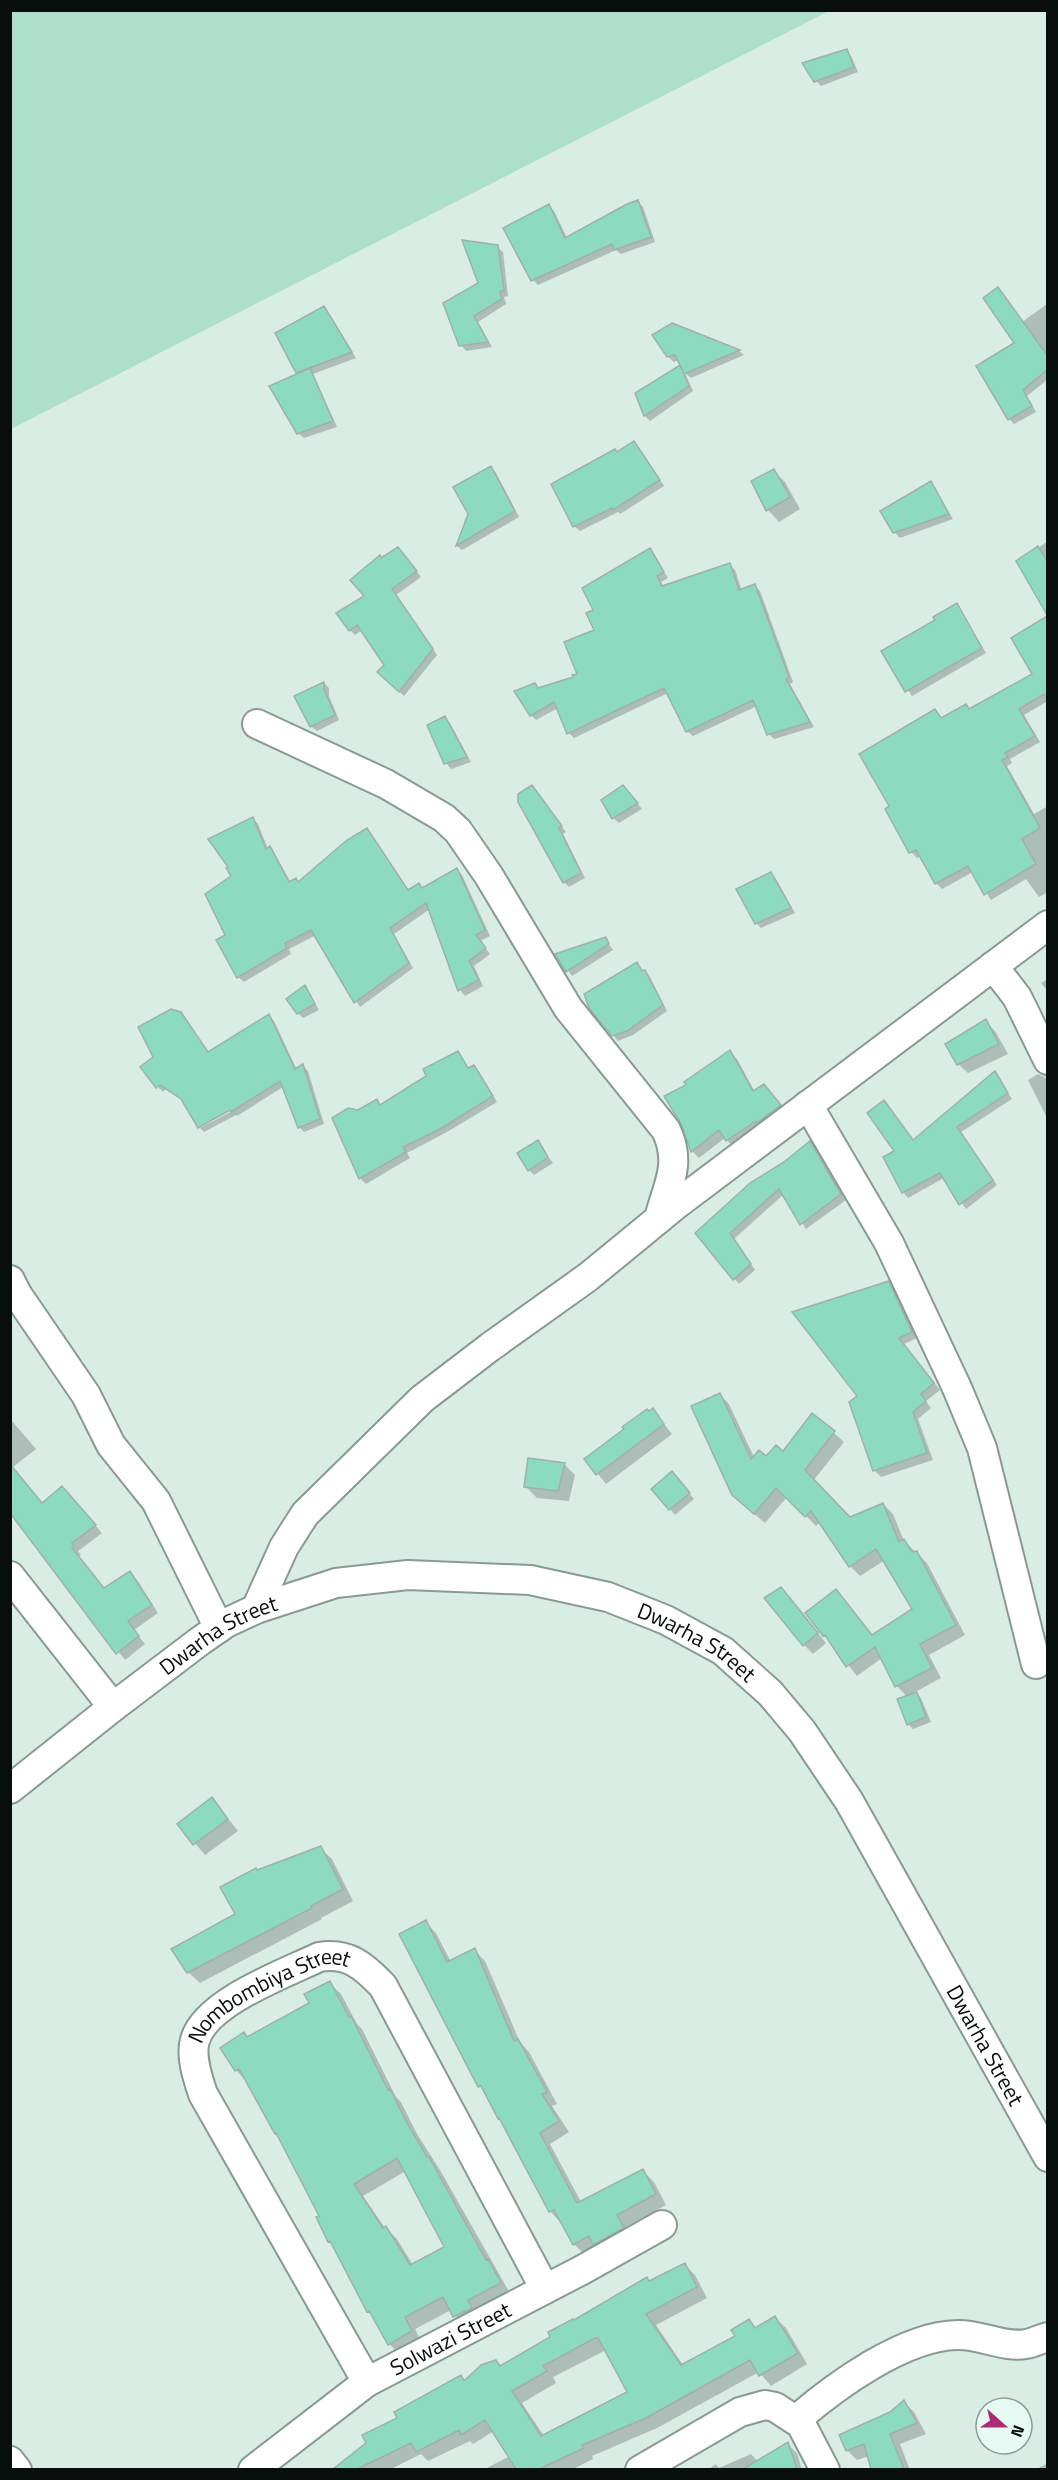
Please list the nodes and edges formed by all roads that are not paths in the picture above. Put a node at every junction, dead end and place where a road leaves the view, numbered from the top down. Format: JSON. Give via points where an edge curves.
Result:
{"nodes":[{"id":1,"x":257,"y":724,"type":"dead end"},
{"id":2,"x":1047,"y":925,"type":"edge"},
{"id":3,"x":993,"y":966,"type":"junction"},
{"id":4,"x":1047,"y":1060,"type":"edge"},
{"id":5,"x":808,"y":1105,"type":"junction"},
{"id":6,"x":659,"y":1218,"type":"junction"},
{"id":7,"x":10,"y":1280,"type":"edge"},
{"id":8,"x":10,"y":1576,"type":"edge"},
{"id":9,"x":256,"y":1609,"type":"junction"},
{"id":10,"x":219,"y":1628,"type":"junction"},
{"id":11,"x":1036,"y":1665,"type":"dead end"},
{"id":12,"x":113,"y":1707,"type":"junction"},
{"id":13,"x":10,"y":1789,"type":"edge"},
{"id":14,"x":1047,"y":2157,"type":"edge"},
{"id":15,"x":662,"y":2225,"type":"dead end"},
{"id":16,"x":544,"y":2289,"type":"junction"},
{"id":17,"x":1047,"y":2337,"type":"edge"},
{"id":18,"x":367,"y":2382,"type":"junction"},
{"id":19,"x":796,"y":2420,"type":"junction"},
{"id":20,"x":10,"y":2461,"type":"edge"},
{"id":21,"x":270,"y":2464,"type":"edge"},
{"id":22,"x":17,"y":2469,"type":"edge"},
{"id":23,"x":640,"y":2469,"type":"edge"},
{"id":24,"x":825,"y":2469,"type":"edge"}],
"edges":[{"from":1,"to":6,"type":"street","via":[[386,784],[444,818],[458,831],[568,1008],[666,1130],[673,1145],[675,1167]]},
{"from":2,"to":3,"type":"street"},
{"from":3,"to":4,"type":"street","via":[[1017,997]]},
{"from":3,"to":5,"type":"street"},
{"from":5,"to":6,"type":"street"},
{"from":5,"to":11,"type":"street","via":[[889,1243],[982,1448]]},
{"from":6,"to":9,"type":"street","via":[[588,1277],[422,1399],[305,1514],[284,1548]]},
{"from":7,"to":10,"type":"street","via":[[86,1395],[111,1445],[156,1501]]},
{"from":8,"to":12,"type":"street"},
{"from":9,"to":10,"type":"street","name":"Dwarha Street"},
{"from":9,"to":14,"type":"street","name":"Dwarha Street","via":[[336,1583],[408,1575],[530,1580],[608,1597],[666,1620],[723,1651],[770,1693],[802,1731],[849,1801]]},
{"from":10,"to":12,"type":"street","name":"Dwarha Street"},
{"from":12,"to":13,"type":"street","name":"Dwarha Street"},
{"from":15,"to":16,"type":"street","name":"Solwazi Street"},
{"from":16,"to":18,"type":"street","name":"Solwazi Street"},
{"from":16,"to":18,"type":"street","name":"Nombombiya Street","via":[[383,1986],[373,1975],[350,1958],[319,1957],[228,2002],[206,2019],[195,2041],[203,2094]]},
{"from":17,"to":19,"type":"street","via":[[1024,2344],[957,2335],[931,2340],[892,2353],[822,2397]]},
{"from":18,"to":21,"type":"street","name":"Solwazi Street"},
{"from":19,"to":23,"type":"street","via":[[765,2405],[740,2412]]},
{"from":19,"to":24,"type":"street"},
{"from":20,"to":22,"type":"street"}]}
